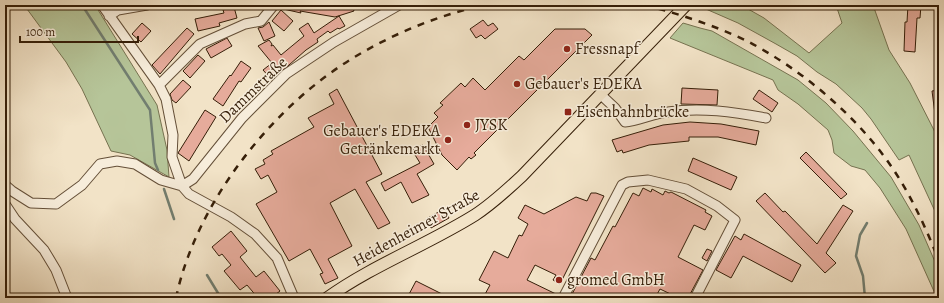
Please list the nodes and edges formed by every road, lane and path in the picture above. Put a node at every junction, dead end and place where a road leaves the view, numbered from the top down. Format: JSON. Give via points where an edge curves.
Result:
{"nodes":[{"id":1,"x":102,"y":5,"type":"edge"},
{"id":2,"x":147,"y":5,"type":"edge"},
{"id":3,"x":399,"y":5,"type":"edge"},
{"id":4,"x":686,"y":5,"type":"edge"},
{"id":5,"x":272,"y":6,"type":"edge"},
{"id":6,"x":110,"y":16,"type":"junction"},
{"id":7,"x":159,"y":85,"type":"junction"},
{"id":8,"x":600,"y":94,"type":"junction"},
{"id":9,"x":766,"y":118,"type":"dead end"},
{"id":10,"x":5,"y":185,"type":"edge"},
{"id":11,"x":182,"y":186,"type":"junction"},
{"id":12,"x":5,"y":204,"type":"edge"},
{"id":13,"x":329,"y":297,"type":"edge"},
{"id":14,"x":67,"y":298,"type":"edge"},
{"id":15,"x":294,"y":298,"type":"edge"},
{"id":16,"x":563,"y":298,"type":"edge"},
{"id":17,"x":695,"y":298,"type":"edge"}],
"edges":[{"from":1,"to":6,"type":"street"},
{"from":2,"to":6,"type":"street","via":[[118,10]]},
{"from":3,"to":11,"type":"street","name":"Dammstraße","via":[[334,42],[286,74],[242,118],[193,179]]},
{"from":4,"to":8,"type":"main road","name":"Heidenheimer Straße"},
{"from":5,"to":7,"type":"street","via":[[261,21],[245,24],[200,44]]},
{"from":6,"to":7,"type":"street"},
{"from":7,"to":11,"type":"street","via":[[166,99],[173,135],[172,157]]},
{"from":8,"to":9,"type":"street","via":[[626,122],[681,110],[722,111]]},
{"from":8,"to":13,"type":"main road","name":"Heidenheimer Straße","via":[[522,176],[487,207]]},
{"from":10,"to":11,"type":"street","via":[[31,203],[56,204],[82,185],[100,164],[118,161],[136,164],[161,180]]},
{"from":11,"to":15,"type":"street","via":[[189,194],[255,234],[277,258]]},
{"from":12,"to":14,"type":"street","via":[[15,219],[44,250],[56,270]]},
{"from":16,"to":17,"type":"street","via":[[622,185],[648,180],[686,189],[717,206],[735,220]]}]}
